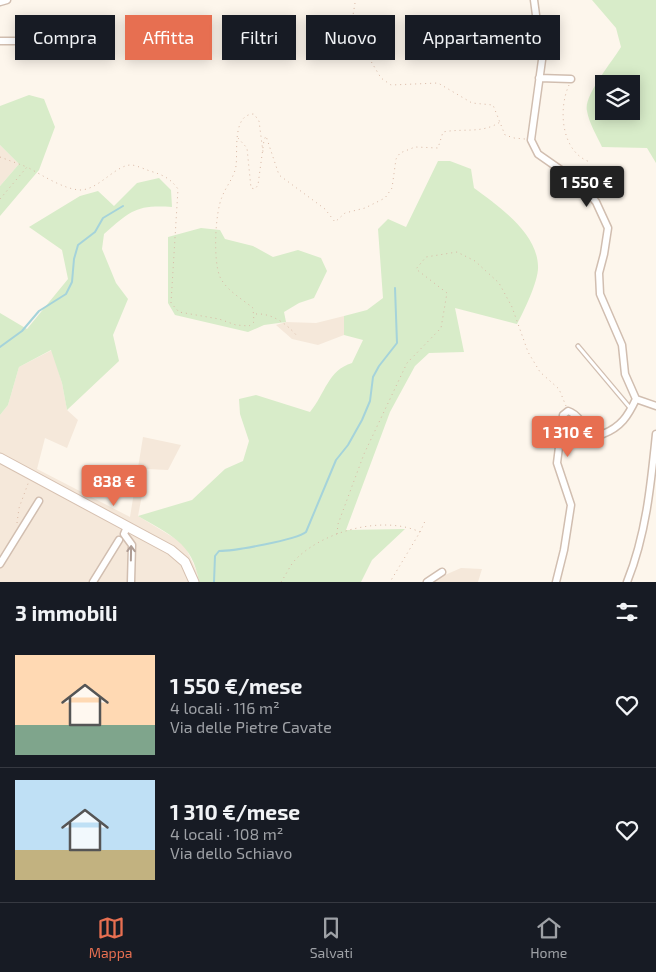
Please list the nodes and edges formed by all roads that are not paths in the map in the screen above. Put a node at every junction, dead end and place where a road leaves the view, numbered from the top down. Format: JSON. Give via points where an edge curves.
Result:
{"nodes":[{"id":1,"x":8,"y":0,"type":"edge"},
{"id":2,"x":534,"y":0,"type":"edge"},
{"id":3,"x":0,"y":2,"type":"edge"},
{"id":4,"x":0,"y":40,"type":"edge"},
{"id":5,"x":15,"y":41,"type":"edge"},
{"id":6,"x":539,"y":78,"type":"junction"},
{"id":7,"x":571,"y":80,"type":"road end"},
{"id":8,"x":578,"y":346,"type":"dead end"},
{"id":9,"x":636,"y":399,"type":"junction"},
{"id":10,"x":656,"y":406,"type":"edge"},
{"id":11,"x":631,"y":410,"type":"junction"},
{"id":12,"x":656,"y":434,"type":"edge"},
{"id":13,"x":0,"y":458,"type":"edge"},
{"id":14,"x":39,"y":500,"type":"dead end"},
{"id":15,"x":127,"y":527,"type":"junction"},
{"id":16,"x":119,"y":540,"type":"dead end"},
{"id":17,"x":0,"y":564,"type":"edge"},
{"id":18,"x":442,"y":572,"type":"dead end"},
{"id":19,"x":94,"y":582,"type":"edge"},
{"id":20,"x":132,"y":582,"type":"edge"},
{"id":21,"x":194,"y":582,"type":"edge"},
{"id":22,"x":427,"y":582,"type":"edge"},
{"id":23,"x":556,"y":582,"type":"edge"},
{"id":24,"x":627,"y":582,"type":"edge"}],
"edges":[{"from":1,"to":3,"type":"street"},
{"from":2,"to":6,"type":"street","via":[[542,60]]},
{"from":4,"to":5,"type":"street"},
{"from":6,"to":7,"type":"street"},
{"from":6,"to":9,"type":"street","via":[[531,140],[538,154],[581,184],[596,202],[608,228],[599,272],[600,294],[622,345],[625,374]]},
{"from":8,"to":11,"type":"lane"},
{"from":9,"to":10,"type":"street"},
{"from":9,"to":11,"type":"street"},
{"from":11,"to":23,"type":"street","via":[[616,429],[603,434],[587,429],[572,412],[563,415],[557,464],[571,506]]},
{"from":12,"to":24,"type":"street","via":[[645,526]]},
{"from":13,"to":15,"type":"main road"},
{"from":14,"to":17,"type":"street"},
{"from":20,"to":15,"type":"street","one_way":true,"via":[[132,545],[124,534]]},
{"from":15,"to":21,"type":"main road","via":[[176,553],[185,562]]},
{"from":16,"to":19,"type":"street"},
{"from":18,"to":22,"type":"street"}]}
